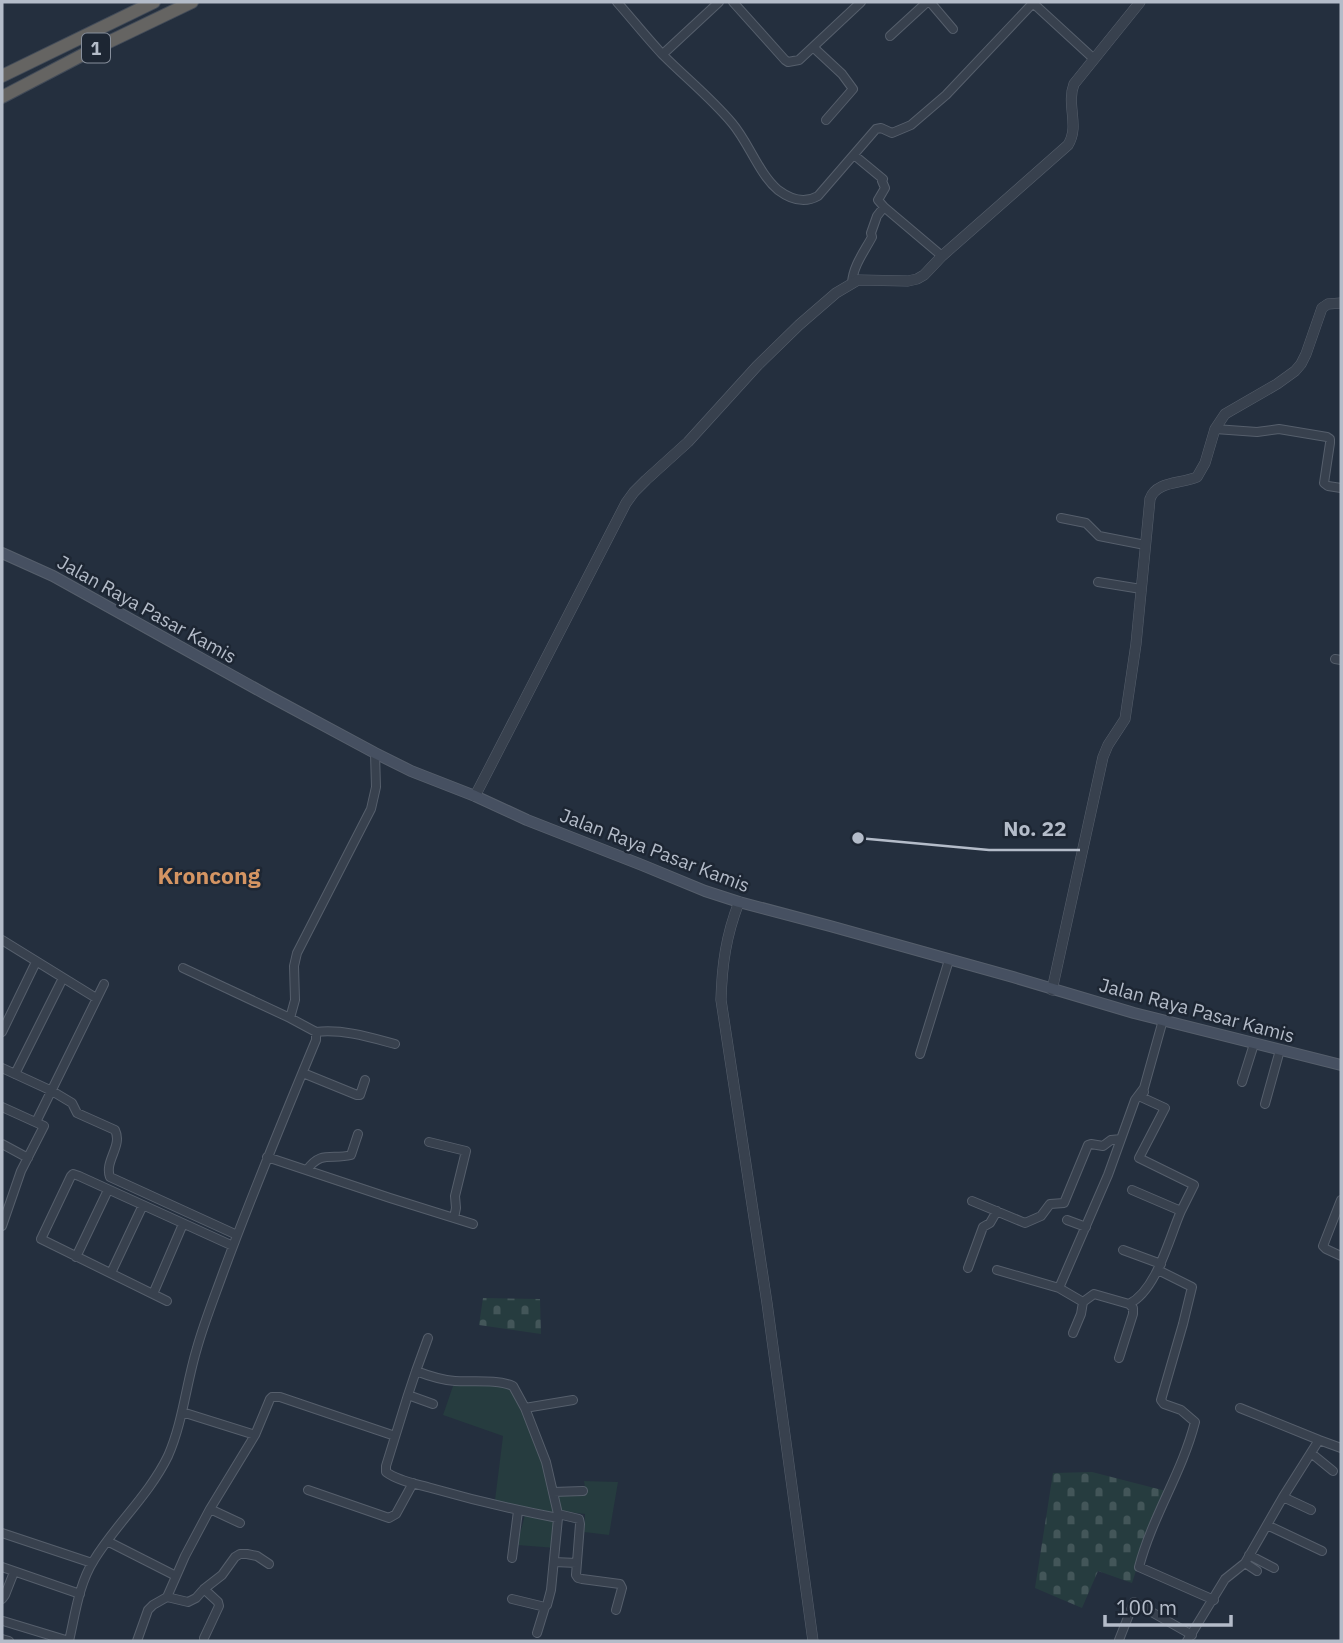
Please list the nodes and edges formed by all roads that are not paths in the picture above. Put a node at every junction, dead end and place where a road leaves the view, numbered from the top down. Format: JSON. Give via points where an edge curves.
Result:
{"nodes":[{"id":1,"x":154,"y":2,"type":"edge"},
{"id":2,"x":192,"y":2,"type":"edge"},
{"id":3,"x":617,"y":2,"type":"edge"},
{"id":4,"x":719,"y":2,"type":"edge"},
{"id":5,"x":733,"y":2,"type":"edge"},
{"id":6,"x":861,"y":2,"type":"edge"},
{"id":7,"x":928,"y":2,"type":"edge"},
{"id":8,"x":1140,"y":2,"type":"edge"},
{"id":9,"x":1032,"y":3,"type":"edge"},
{"id":10,"x":175,"y":5,"type":"edge"},
{"id":11,"x":953,"y":29,"type":"dead end"},
{"id":12,"x":890,"y":36,"type":"dead end"},
{"id":13,"x":813,"y":47,"type":"junction"},
{"id":14,"x":663,"y":54,"type":"junction"},
{"id":15,"x":1094,"y":59,"type":"junction"},
{"id":16,"x":2,"y":76,"type":"edge"},
{"id":17,"x":2,"y":97,"type":"edge"},
{"id":18,"x":825,"y":120,"type":"dead end"},
{"id":19,"x":854,"y":155,"type":"junction"},
{"id":20,"x":884,"y":207,"type":"junction"},
{"id":21,"x":942,"y":256,"type":"junction"},
{"id":22,"x":852,"y":283,"type":"junction"},
{"id":23,"x":1341,"y":303,"type":"edge"},
{"id":24,"x":1215,"y":429,"type":"junction"},
{"id":25,"x":1341,"y":488,"type":"edge"},
{"id":26,"x":1061,"y":519,"type":"dead end"},
{"id":27,"x":1145,"y":545,"type":"junction"},
{"id":28,"x":2,"y":553,"type":"edge"},
{"id":29,"x":1098,"y":582,"type":"dead end"},
{"id":30,"x":1141,"y":589,"type":"junction"},
{"id":31,"x":374,"y":753,"type":"junction"},
{"id":32,"x":475,"y":796,"type":"junction"},
{"id":33,"x":739,"y":902,"type":"junction"},
{"id":34,"x":2,"y":940,"type":"edge"},
{"id":35,"x":950,"y":960,"type":"junction"},
{"id":36,"x":36,"y":961,"type":"junction"},
{"id":37,"x":183,"y":968,"type":"dead end"},
{"id":38,"x":63,"y":978,"type":"junction"},
{"id":39,"x":104,"y":984,"type":"dead end"},
{"id":40,"x":1052,"y":990,"type":"junction"},
{"id":41,"x":96,"y":998,"type":"junction"},
{"id":42,"x":290,"y":1018,"type":"junction"},
{"id":43,"x":1164,"y":1020,"type":"junction"},
{"id":44,"x":2,"y":1029,"type":"edge"},
{"id":45,"x":316,"y":1032,"type":"junction"},
{"id":46,"x":395,"y":1044,"type":"dead end"},
{"id":47,"x":1254,"y":1044,"type":"junction"},
{"id":48,"x":1280,"y":1050,"type":"junction"},
{"id":49,"x":920,"y":1054,"type":"dead end"},
{"id":50,"x":1341,"y":1065,"type":"edge"},
{"id":51,"x":2,"y":1068,"type":"edge"},
{"id":52,"x":303,"y":1073,"type":"junction"},
{"id":53,"x":15,"y":1074,"type":"junction"},
{"id":54,"x":365,"y":1080,"type":"dead end"},
{"id":55,"x":1242,"y":1082,"type":"dead end"},
{"id":56,"x":52,"y":1091,"type":"junction"},
{"id":57,"x":1265,"y":1104,"type":"dead end"},
{"id":58,"x":2,"y":1107,"type":"edge"},
{"id":59,"x":36,"y":1122,"type":"junction"},
{"id":60,"x":358,"y":1134,"type":"dead end"},
{"id":61,"x":1121,"y":1139,"type":"junction"},
{"id":62,"x":429,"y":1142,"type":"dead end"},
{"id":63,"x":2,"y":1144,"type":"edge"},
{"id":64,"x":267,"y":1157,"type":"junction"},
{"id":65,"x":28,"y":1158,"type":"junction"},
{"id":66,"x":307,"y":1170,"type":"junction"},
{"id":67,"x":108,"y":1189,"type":"junction"},
{"id":68,"x":1132,"y":1190,"type":"dead end"},
{"id":69,"x":1341,"y":1200,"type":"edge"},
{"id":70,"x":972,"y":1201,"type":"dead end"},
{"id":71,"x":143,"y":1205,"type":"junction"},
{"id":72,"x":997,"y":1211,"type":"junction"},
{"id":73,"x":1181,"y":1211,"type":"junction"},
{"id":74,"x":454,"y":1218,"type":"junction"},
{"id":75,"x":1067,"y":1220,"type":"dead end"},
{"id":76,"x":183,"y":1224,"type":"junction"},
{"id":77,"x":474,"y":1224,"type":"dead end"},
{"id":78,"x":2,"y":1226,"type":"edge"},
{"id":79,"x":1086,"y":1227,"type":"junction"},
{"id":80,"x":237,"y":1235,"type":"junction"},
{"id":81,"x":233,"y":1246,"type":"junction"},
{"id":82,"x":1123,"y":1250,"type":"dead end"},
{"id":83,"x":76,"y":1256,"type":"junction"},
{"id":84,"x":1341,"y":1256,"type":"edge"},
{"id":85,"x":1159,"y":1267,"type":"junction"},
{"id":86,"x":968,"y":1268,"type":"dead end"},
{"id":87,"x":997,"y":1270,"type":"dead end"},
{"id":88,"x":111,"y":1273,"type":"junction"},
{"id":89,"x":1059,"y":1288,"type":"junction"},
{"id":90,"x":153,"y":1294,"type":"junction"},
{"id":91,"x":167,"y":1301,"type":"dead end"},
{"id":92,"x":1083,"y":1302,"type":"junction"},
{"id":93,"x":1129,"y":1304,"type":"junction"},
{"id":94,"x":1073,"y":1333,"type":"dead end"},
{"id":95,"x":428,"y":1338,"type":"dead end"},
{"id":96,"x":1119,"y":1358,"type":"dead end"},
{"id":97,"x":416,"y":1371,"type":"junction"},
{"id":98,"x":408,"y":1395,"type":"junction"},
{"id":99,"x":573,"y":1400,"type":"dead end"},
{"id":100,"x":433,"y":1404,"type":"dead end"},
{"id":101,"x":525,"y":1408,"type":"junction"},
{"id":102,"x":1240,"y":1408,"type":"dead end"},
{"id":103,"x":182,"y":1412,"type":"junction"},
{"id":104,"x":256,"y":1435,"type":"junction"},
{"id":105,"x":395,"y":1436,"type":"junction"},
{"id":106,"x":1319,"y":1440,"type":"junction"},
{"id":107,"x":1341,"y":1448,"type":"edge"},
{"id":108,"x":1311,"y":1453,"type":"junction"},
{"id":109,"x":1333,"y":1471,"type":"dead end"},
{"id":110,"x":413,"y":1483,"type":"junction"},
{"id":111,"x":307,"y":1490,"type":"dead end"},
{"id":112,"x":583,"y":1491,"type":"dead end"},
{"id":113,"x":553,"y":1492,"type":"junction"},
{"id":114,"x":1283,"y":1497,"type":"junction"},
{"id":115,"x":211,"y":1509,"type":"junction"},
{"id":116,"x":1311,"y":1510,"type":"dead end"},
{"id":117,"x":518,"y":1511,"type":"junction"},
{"id":118,"x":558,"y":1516,"type":"junction"},
{"id":119,"x":240,"y":1523,"type":"dead end"},
{"id":120,"x":1267,"y":1525,"type":"junction"},
{"id":121,"x":2,"y":1533,"type":"edge"},
{"id":122,"x":107,"y":1541,"type":"junction"},
{"id":123,"x":1322,"y":1551,"type":"dead end"},
{"id":124,"x":512,"y":1558,"type":"dead end"},
{"id":125,"x":1247,"y":1559,"type":"junction"},
{"id":126,"x":554,"y":1562,"type":"junction"},
{"id":127,"x":92,"y":1563,"type":"junction"},
{"id":128,"x":577,"y":1563,"type":"junction"},
{"id":129,"x":269,"y":1564,"type":"dead end"},
{"id":130,"x":2,"y":1567,"type":"edge"},
{"id":131,"x":1274,"y":1567,"type":"dead end"},
{"id":132,"x":1257,"y":1571,"type":"dead end"},
{"id":133,"x":14,"y":1572,"type":"junction"},
{"id":134,"x":176,"y":1576,"type":"junction"},
{"id":135,"x":204,"y":1589,"type":"junction"},
{"id":136,"x":80,"y":1594,"type":"junction"},
{"id":137,"x":167,"y":1597,"type":"junction"},
{"id":138,"x":2,"y":1599,"type":"edge"},
{"id":139,"x":512,"y":1599,"type":"dead end"},
{"id":140,"x":1214,"y":1600,"type":"junction"},
{"id":141,"x":545,"y":1607,"type":"junction"},
{"id":142,"x":616,"y":1609,"type":"dead end"},
{"id":143,"x":3,"y":1621,"type":"edge"},
{"id":144,"x":537,"y":1633,"type":"dead end"},
{"id":145,"x":205,"y":1638,"type":"dead end"},
{"id":146,"x":1189,"y":1638,"type":"edge"},
{"id":147,"x":2,"y":1639,"type":"edge"},
{"id":148,"x":1119,"y":1640,"type":"edge"},
{"id":149,"x":9,"y":1641,"type":"edge"},
{"id":150,"x":69,"y":1641,"type":"edge"},
{"id":151,"x":137,"y":1641,"type":"edge"},
{"id":152,"x":813,"y":1641,"type":"edge"}],
"edges":[{"from":1,"to":16,"type":"highway","number":"1"},
{"from":2,"to":10,"type":"highway","number":"1"},
{"from":3,"to":14,"type":"street"},
{"from":4,"to":14,"type":"street"},
{"from":5,"to":13,"type":"street","via":[[786,61],[799,60]]},
{"from":6,"to":13,"type":"street"},
{"from":7,"to":11,"type":"street"},
{"from":7,"to":12,"type":"street"},
{"from":8,"to":15,"type":"street"},
{"from":9,"to":15,"type":"street"},
{"from":9,"to":19,"type":"street","via":[[946,95],[911,125],[897,132],[876,129]]},
{"from":10,"to":17,"type":"highway","number":"1"},
{"from":13,"to":18,"type":"street","via":[[853,89]]},
{"from":14,"to":19,"type":"street","via":[[733,125],[769,180],[787,196],[807,201],[818,197]]},
{"from":15,"to":21,"type":"street","via":[[1071,90],[1074,123],[1068,145]]},
{"from":19,"to":20,"type":"street","via":[[883,179],[885,188],[878,200]]},
{"from":20,"to":21,"type":"street"},
{"from":20,"to":22,"type":"street","via":[[852,273]]},
{"from":21,"to":22,"type":"street","via":[[917,279]]},
{"from":22,"to":32,"type":"street","via":[[757,366],[688,442],[634,492]]},
{"from":23,"to":24,"type":"street","via":[[1322,308],[1295,371],[1225,414]]},
{"from":24,"to":25,"type":"street","via":[[1279,429],[1327,437],[1324,483]]},
{"from":24,"to":27,"type":"street","via":[[1197,477],[1152,492]]},
{"from":26,"to":27,"type":"street","via":[[1086,523],[1099,536]]},
{"from":27,"to":30,"type":"street"},
{"from":28,"to":31,"type":"main road","name":"Jalan Raya Pasar Kamis","via":[[61,580]]},
{"from":29,"to":30,"type":"street"},
{"from":30,"to":40,"type":"street","via":[[1125,719],[1103,757]]},
{"from":31,"to":32,"type":"main road","name":"Jalan Raya Pasar Kamis"},
{"from":31,"to":42,"type":"street","via":[[375,798],[297,953]]},
{"from":32,"to":33,"type":"main road","name":"Jalan Raya Pasar Kamis"},
{"from":33,"to":35,"type":"main road","name":"Jalan Raya Pasar Kamis"},
{"from":33,"to":152,"type":"street","via":[[727,938],[721,1000]]},
{"from":34,"to":36,"type":"street"},
{"from":35,"to":40,"type":"main road","name":"Jalan Raya Pasar Kamis"},
{"from":35,"to":49,"type":"street"},
{"from":36,"to":38,"type":"street"},
{"from":36,"to":44,"type":"street"},
{"from":37,"to":42,"type":"street"},
{"from":38,"to":41,"type":"street"},
{"from":38,"to":53,"type":"street"},
{"from":39,"to":41,"type":"street"},
{"from":40,"to":43,"type":"main road","name":"Jalan Raya Pasar Kamis"},
{"from":41,"to":56,"type":"street"},
{"from":42,"to":45,"type":"street"},
{"from":43,"to":47,"type":"main road","name":"Jalan Raya Pasar Kamis"},
{"from":43,"to":61,"type":"street","via":[[1144,1088]]},
{"from":43,"to":73,"type":"street","via":[[1141,1097],[1165,1108],[1139,1158],[1194,1185]]},
{"from":45,"to":46,"type":"street","via":[[347,1033]]},
{"from":45,"to":52,"type":"street"},
{"from":47,"to":48,"type":"main road","name":"Jalan Raya Pasar Kamis"},
{"from":47,"to":55,"type":"street"},
{"from":48,"to":50,"type":"main road","name":"Jalan Raya Pasar Kamis"},
{"from":48,"to":57,"type":"street"},
{"from":51,"to":53,"type":"street"},
{"from":52,"to":54,"type":"street","via":[[357,1096]]},
{"from":52,"to":64,"type":"street"},
{"from":53,"to":56,"type":"street"},
{"from":56,"to":59,"type":"street"},
{"from":56,"to":80,"type":"street","via":[[72,1103],[78,1113],[117,1132],[110,1178]]},
{"from":58,"to":59,"type":"street"},
{"from":59,"to":65,"type":"street","via":[[44,1126]]},
{"from":60,"to":66,"type":"street","via":[[351,1155],[322,1157]]},
{"from":61,"to":72,"type":"street","via":[[1088,1145],[1064,1203],[1050,1204],[1041,1216],[1025,1223]]},
{"from":61,"to":79,"type":"street"},
{"from":62,"to":74,"type":"street","via":[[466,1151]]},
{"from":63,"to":65,"type":"street"},
{"from":64,"to":66,"type":"street"},
{"from":64,"to":80,"type":"street"},
{"from":65,"to":78,"type":"street"},
{"from":66,"to":74,"type":"street"},
{"from":67,"to":71,"type":"street"},
{"from":67,"to":83,"type":"street"},
{"from":67,"to":83,"type":"street","via":[[76,1174],[68,1179],[41,1239]]},
{"from":68,"to":73,"type":"street"},
{"from":69,"to":84,"type":"street","via":[[1323,1246]]},
{"from":70,"to":72,"type":"street"},
{"from":71,"to":76,"type":"street"},
{"from":71,"to":88,"type":"street"},
{"from":72,"to":86,"type":"street","via":[[983,1227]]},
{"from":73,"to":85,"type":"street"},
{"from":74,"to":77,"type":"street"},
{"from":75,"to":79,"type":"street"},
{"from":76,"to":81,"type":"street"},
{"from":76,"to":90,"type":"street"},
{"from":79,"to":89,"type":"street"},
{"from":80,"to":81,"type":"street"},
{"from":81,"to":103,"type":"street","via":[[196,1349]]},
{"from":82,"to":85,"type":"street"},
{"from":83,"to":88,"type":"street"},
{"from":85,"to":93,"type":"street"},
{"from":85,"to":140,"type":"street","via":[[1192,1287],[1161,1400],[1195,1425],[1139,1567]]},
{"from":87,"to":89,"type":"street"},
{"from":88,"to":90,"type":"street"},
{"from":89,"to":92,"type":"street"},
{"from":90,"to":91,"type":"street"},
{"from":92,"to":93,"type":"street","via":[[1094,1294]]},
{"from":92,"to":94,"type":"street"},
{"from":93,"to":96,"type":"street","via":[[1133,1314]]},
{"from":95,"to":97,"type":"street"},
{"from":97,"to":98,"type":"street"},
{"from":97,"to":101,"type":"street","via":[[446,1380],[508,1384],[516,1388]]},
{"from":98,"to":100,"type":"street"},
{"from":98,"to":105,"type":"street"},
{"from":99,"to":101,"type":"street"},
{"from":101,"to":113,"type":"street","via":[[547,1462]]},
{"from":102,"to":106,"type":"street"},
{"from":103,"to":104,"type":"street"},
{"from":103,"to":122,"type":"street","via":[[155,1479]]},
{"from":104,"to":105,"type":"street","via":[[270,1398],[276,1396]]},
{"from":104,"to":115,"type":"street"},
{"from":105,"to":110,"type":"street","via":[[385,1470]]},
{"from":106,"to":107,"type":"street"},
{"from":106,"to":108,"type":"street"},
{"from":108,"to":109,"type":"street"},
{"from":108,"to":114,"type":"street"},
{"from":110,"to":111,"type":"street","via":[[396,1514],[389,1518]]},
{"from":110,"to":117,"type":"street"},
{"from":112,"to":113,"type":"street"},
{"from":113,"to":118,"type":"street"},
{"from":114,"to":116,"type":"street"},
{"from":114,"to":120,"type":"street"},
{"from":115,"to":119,"type":"street"},
{"from":115,"to":134,"type":"street"},
{"from":117,"to":118,"type":"street"},
{"from":117,"to":124,"type":"street"},
{"from":118,"to":126,"type":"street"},
{"from":118,"to":128,"type":"street","via":[[580,1521]]},
{"from":120,"to":123,"type":"street"},
{"from":120,"to":125,"type":"street"},
{"from":121,"to":127,"type":"street"},
{"from":122,"to":127,"type":"street"},
{"from":122,"to":134,"type":"street"},
{"from":125,"to":131,"type":"street"},
{"from":125,"to":132,"type":"street"},
{"from":125,"to":140,"type":"street","via":[[1225,1579]]},
{"from":126,"to":128,"type":"street"},
{"from":126,"to":141,"type":"street"},
{"from":127,"to":136,"type":"street"},
{"from":128,"to":142,"type":"street","via":[[578,1578],[621,1585]]},
{"from":129,"to":135,"type":"street","via":[[257,1556],[240,1554]]},
{"from":130,"to":133,"type":"street"},
{"from":133,"to":136,"type":"street"},
{"from":133,"to":138,"type":"street"},
{"from":134,"to":137,"type":"street"},
{"from":135,"to":137,"type":"street","via":[[188,1602]]},
{"from":135,"to":145,"type":"street","via":[[219,1606]]},
{"from":136,"to":150,"type":"street"},
{"from":137,"to":151,"type":"street","via":[[148,1610]]},
{"from":139,"to":141,"type":"street"},
{"from":140,"to":146,"type":"street"},
{"from":141,"to":144,"type":"street"},
{"from":143,"to":150,"type":"street"},
{"from":146,"to":148,"type":"street","via":[[1133,1602]]},
{"from":147,"to":149,"type":"street"}]}
